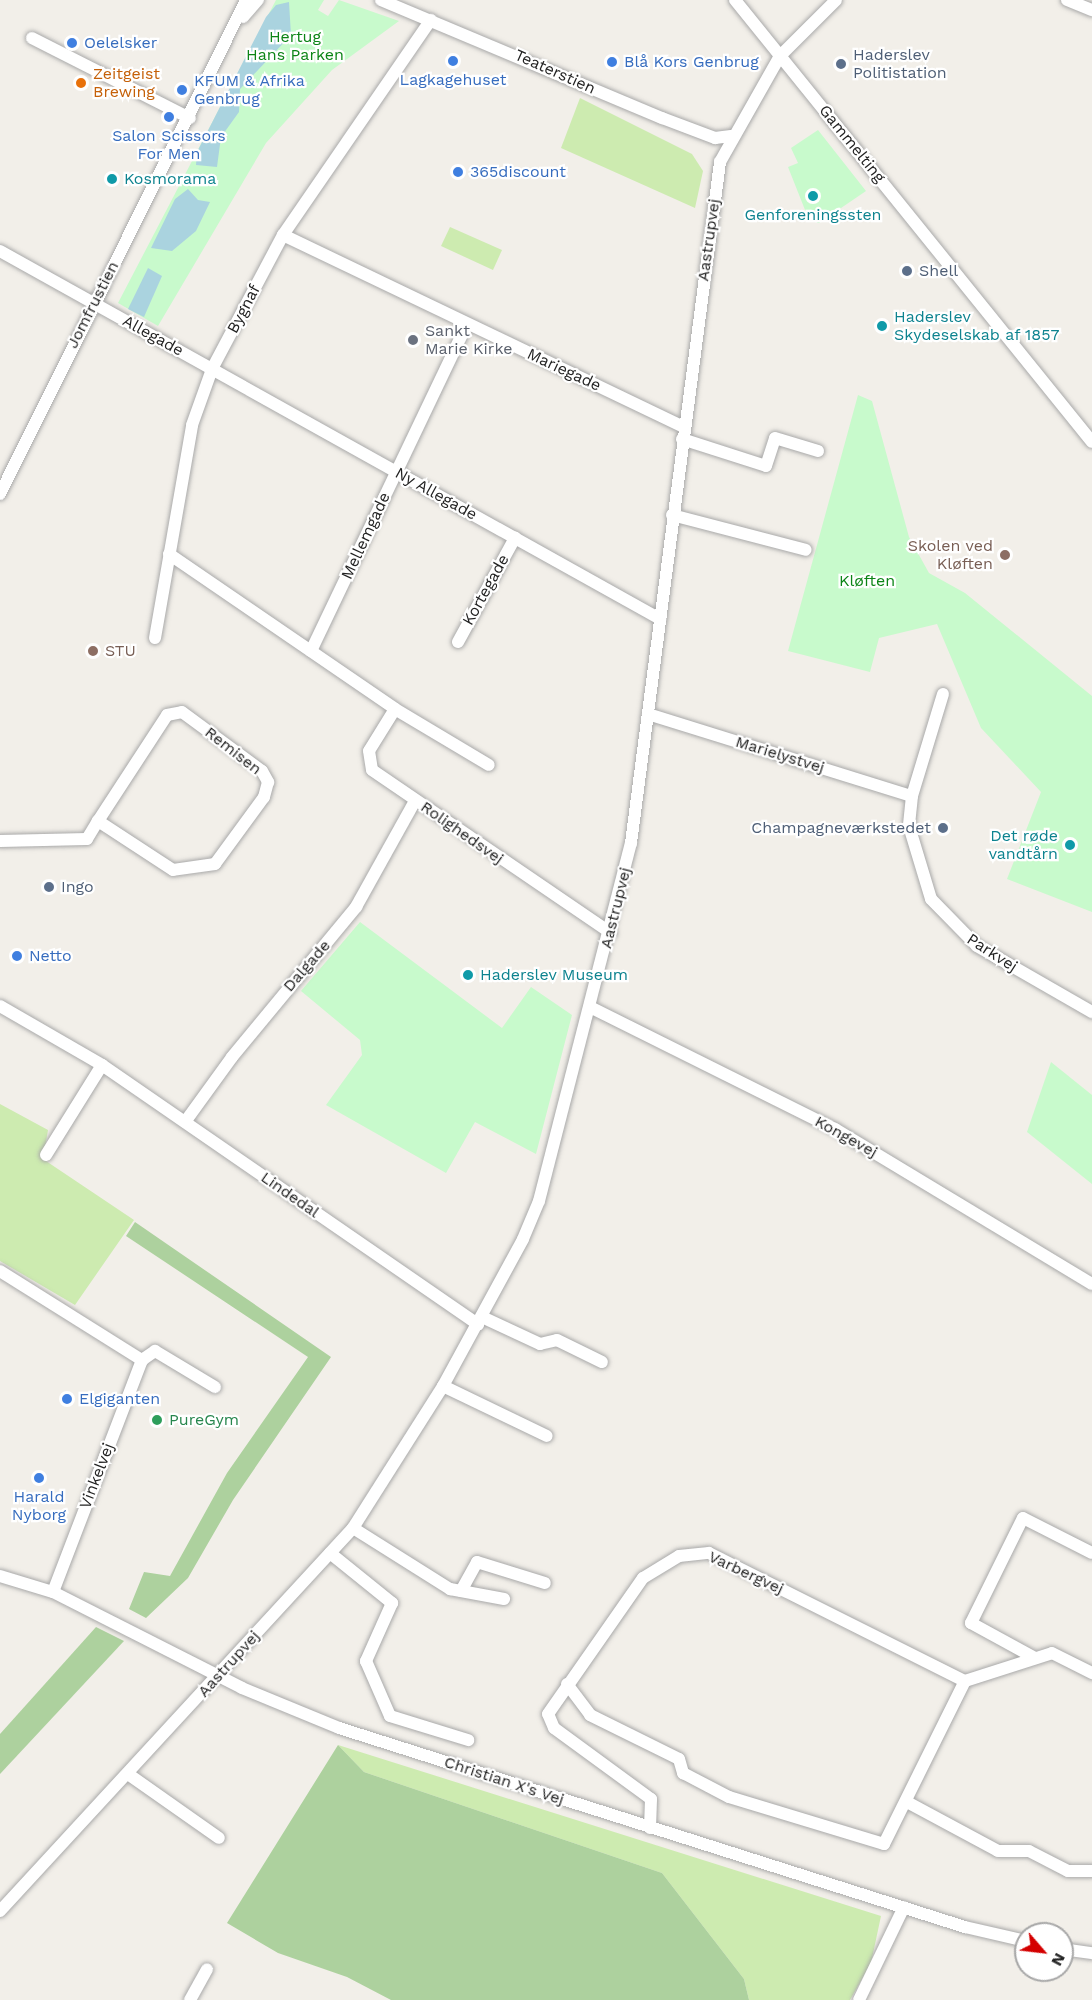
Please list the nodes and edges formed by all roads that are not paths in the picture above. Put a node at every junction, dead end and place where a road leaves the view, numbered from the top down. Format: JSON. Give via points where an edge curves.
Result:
{"nodes":[{"id":1,"x":246,"y":0,"type":"edge"},
{"id":2,"x":258,"y":0,"type":"edge"},
{"id":3,"x":381,"y":0,"type":"edge"},
{"id":4,"x":735,"y":0,"type":"edge"},
{"id":5,"x":837,"y":0,"type":"edge"},
{"id":6,"x":1067,"y":0,"type":"edge"},
{"id":7,"x":1092,"y":10,"type":"edge"},
{"id":8,"x":431,"y":20,"type":"junction"},
{"id":9,"x":240,"y":21,"type":"junction"},
{"id":10,"x":32,"y":38,"type":"dead end"},
{"id":11,"x":780,"y":56,"type":"junction"},
{"id":12,"x":189,"y":118,"type":"junction"},
{"id":13,"x":731,"y":136,"type":"junction"},
{"id":14,"x":283,"y":235,"type":"junction"},
{"id":15,"x":0,"y":251,"type":"edge"},
{"id":16,"x":94,"y":304,"type":"junction"},
{"id":17,"x":467,"y":324,"type":"junction"},
{"id":18,"x":212,"y":369,"type":"junction"},
{"id":19,"x":682,"y":433,"type":"junction"},
{"id":20,"x":1092,"y":442,"type":"edge"},
{"id":21,"x":818,"y":451,"type":"dead end"},
{"id":22,"x":396,"y":472,"type":"junction"},
{"id":23,"x":0,"y":494,"type":"edge"},
{"id":24,"x":672,"y":515,"type":"junction"},
{"id":25,"x":515,"y":538,"type":"junction"},
{"id":26,"x":806,"y":550,"type":"dead end"},
{"id":27,"x":169,"y":554,"type":"junction"},
{"id":28,"x":660,"y":619,"type":"junction"},
{"id":29,"x":155,"y":638,"type":"dead end"},
{"id":30,"x":458,"y":642,"type":"dead end"},
{"id":31,"x":311,"y":651,"type":"junction"},
{"id":32,"x":943,"y":694,"type":"dead end"},
{"id":33,"x":395,"y":710,"type":"junction"},
{"id":34,"x":648,"y":714,"type":"junction"},
{"id":35,"x":489,"y":765,"type":"dead end"},
{"id":36,"x":912,"y":796,"type":"junction"},
{"id":37,"x":415,"y":801,"type":"junction"},
{"id":38,"x":98,"y":821,"type":"junction"},
{"id":39,"x":0,"y":841,"type":"edge"},
{"id":40,"x":610,"y":933,"type":"junction"},
{"id":41,"x":0,"y":1006,"type":"edge"},
{"id":42,"x":591,"y":1007,"type":"junction"},
{"id":43,"x":1092,"y":1012,"type":"edge"},
{"id":44,"x":102,"y":1065,"type":"junction"},
{"id":45,"x":185,"y":1122,"type":"junction"},
{"id":46,"x":46,"y":1155,"type":"dead end"},
{"id":47,"x":0,"y":1271,"type":"edge"},
{"id":48,"x":1092,"y":1284,"type":"edge"},
{"id":49,"x":480,"y":1321,"type":"junction"},
{"id":50,"x":142,"y":1360,"type":"junction"},
{"id":51,"x":602,"y":1362,"type":"dead end"},
{"id":52,"x":443,"y":1386,"type":"junction"},
{"id":53,"x":215,"y":1387,"type":"dead end"},
{"id":54,"x":547,"y":1436,"type":"dead end"},
{"id":55,"x":352,"y":1528,"type":"junction"},
{"id":56,"x":330,"y":1553,"type":"junction"},
{"id":57,"x":1092,"y":1553,"type":"edge"},
{"id":58,"x":0,"y":1576,"type":"edge"},
{"id":59,"x":545,"y":1583,"type":"dead end"},
{"id":60,"x":53,"y":1592,"type":"junction"},
{"id":61,"x":461,"y":1592,"type":"junction"},
{"id":62,"x":504,"y":1599,"type":"dead end"},
{"id":63,"x":1035,"y":1658,"type":"junction"},
{"id":64,"x":1092,"y":1673,"type":"edge"},
{"id":65,"x":220,"y":1675,"type":"junction"},
{"id":66,"x":965,"y":1681,"type":"junction"},
{"id":67,"x":567,"y":1684,"type":"junction"},
{"id":68,"x":468,"y":1740,"type":"dead end"},
{"id":69,"x":128,"y":1774,"type":"junction"},
{"id":70,"x":907,"y":1803,"type":"junction"},
{"id":71,"x":650,"y":1827,"type":"junction"},
{"id":72,"x":219,"y":1838,"type":"dead end"},
{"id":73,"x":1092,"y":1871,"type":"edge"},
{"id":74,"x":904,"y":1907,"type":"junction"},
{"id":75,"x":0,"y":1911,"type":"edge"},
{"id":76,"x":1014,"y":1938,"type":"edge"},
{"id":77,"x":1074,"y":1951,"type":"edge"},
{"id":78,"x":1092,"y":1953,"type":"edge"},
{"id":79,"x":207,"y":1969,"type":"dead end"},
{"id":80,"x":190,"y":2000,"type":"edge"},
{"id":81,"x":859,"y":2000,"type":"edge"}],
"edges":[{"from":1,"to":9,"type":"street","name":"Jomfrustien"},
{"from":2,"to":9,"type":"street","name":"Jomfrustien"},
{"from":3,"to":8,"type":"street","name":"Teaterstien"},
{"from":4,"to":11,"type":"street","name":"Gammelting"},
{"from":5,"to":11,"type":"street","name":"Aastrupvej"},
{"from":6,"to":7,"type":"street"},
{"from":8,"to":13,"type":"street","name":"Teaterstien","via":[[662,118],[715,138]]},
{"from":8,"to":14,"type":"street","name":"Bygnaf"},
{"from":9,"to":12,"type":"street","name":"Jomfrustien"},
{"from":10,"to":12,"type":"street"},
{"from":11,"to":13,"type":"street","name":"Aastrupvej"},
{"from":11,"to":20,"type":"street","name":"Gammelting"},
{"from":12,"to":16,"type":"street","name":"Jomfrustien"},
{"from":13,"to":19,"type":"street","name":"Aastrupvej","via":[[715,194]]},
{"from":14,"to":17,"type":"street","name":"Mariegade"},
{"from":14,"to":18,"type":"street","name":"Bygnaf"},
{"from":15,"to":16,"type":"street","name":"Allegade"},
{"from":16,"to":18,"type":"street","name":"Allegade"},
{"from":16,"to":23,"type":"street","name":"Jomfrustien"},
{"from":17,"to":19,"type":"street","name":"Mariegade"},
{"from":17,"to":22,"type":"street","name":"Mellemgade"},
{"from":18,"to":22,"type":"street","name":"Ny Allegade"},
{"from":18,"to":27,"type":"street","name":"Bygnaf","via":[[192,425]]},
{"from":19,"to":21,"type":"street","via":[[766,466],[775,438]]},
{"from":19,"to":24,"type":"street","name":"Aastrupvej"},
{"from":22,"to":25,"type":"street","name":"Ny Allegade"},
{"from":22,"to":31,"type":"street","name":"Mellemgade"},
{"from":24,"to":26,"type":"street"},
{"from":24,"to":28,"type":"street","name":"Aastrupvej"},
{"from":25,"to":28,"type":"street","name":"Ny Allegade"},
{"from":25,"to":30,"type":"street","name":"Kortegade"},
{"from":27,"to":29,"type":"street","name":"Bygnaf"},
{"from":27,"to":31,"type":"street"},
{"from":28,"to":34,"type":"street","name":"Aastrupvej"},
{"from":31,"to":33,"type":"street"},
{"from":32,"to":36,"type":"street","name":"Parkvej"},
{"from":33,"to":35,"type":"street"},
{"from":33,"to":37,"type":"street","name":"Rolighedsvej","via":[[368,763]]},
{"from":34,"to":36,"type":"street","name":"Marielystvej"},
{"from":34,"to":40,"type":"street","name":"Aastrupvej","via":[[632,843]]},
{"from":36,"to":43,"type":"street","name":"Parkvej","via":[[909,826],[916,864],[931,899],[977,946]]},
{"from":37,"to":40,"type":"street","name":"Rolighedsvej"},
{"from":37,"to":45,"type":"street","name":"Dalgade","via":[[356,907],[231,1057]]},
{"from":38,"to":38,"type":"street","name":"Remisen","via":[[167,715],[182,712],[262,771],[268,782],[264,797],[215,864],[173,870]]},
{"from":38,"to":39,"type":"street","name":"Remisen","via":[[87,839]]},
{"from":40,"to":42,"type":"street","name":"Aastrupvej"},
{"from":41,"to":44,"type":"street","name":"Lindedal"},
{"from":42,"to":48,"type":"street","name":"Kongevej","via":[[835,1129]]},
{"from":42,"to":49,"type":"street","name":"Aastrupvej","via":[[539,1201]]},
{"from":44,"to":45,"type":"street","name":"Lindedal"},
{"from":44,"to":46,"type":"street"},
{"from":45,"to":49,"type":"street","name":"Lindedal"},
{"from":47,"to":50,"type":"street"},
{"from":49,"to":51,"type":"street","via":[[540,1344],[557,1340]]},
{"from":49,"to":52,"type":"street","name":"Aastrupvej"},
{"from":50,"to":53,"type":"street","via":[[155,1351]]},
{"from":50,"to":60,"type":"street","name":"Vinkelvej"},
{"from":52,"to":54,"type":"street"},
{"from":52,"to":55,"type":"street","name":"Aastrupvej"},
{"from":55,"to":56,"type":"street","name":"Aastrupvej"},
{"from":55,"to":61,"type":"street"},
{"from":56,"to":65,"type":"street","name":"Aastrupvej"},
{"from":56,"to":68,"type":"street","via":[[392,1603],[366,1660],[390,1716]]},
{"from":57,"to":63,"type":"street","via":[[1023,1518],[971,1623]]},
{"from":58,"to":60,"type":"street","name":"Christian X's Vej"},
{"from":59,"to":61,"type":"street","via":[[477,1562]]},
{"from":60,"to":65,"type":"street","name":"Christian X's Vej"},
{"from":61,"to":62,"type":"street"},
{"from":63,"to":64,"type":"street","via":[[1052,1653]]},
{"from":63,"to":66,"type":"street"},
{"from":65,"to":69,"type":"street","name":"Aastrupvej"},
{"from":65,"to":71,"type":"street","name":"Christian X's Vej","via":[[339,1728]]},
{"from":66,"to":67,"type":"street","name":"Varbergvej","via":[[737,1566],[694,1551],[643,1578]]},
{"from":66,"to":70,"type":"street"},
{"from":67,"to":70,"type":"street","via":[[590,1714],[679,1759],[683,1773],[745,1804],[884,1845]]},
{"from":67,"to":71,"type":"street","name":"Varbergvej","via":[[550,1707],[549,1720],[651,1799]]},
{"from":69,"to":72,"type":"street"},
{"from":69,"to":75,"type":"street","name":"Aastrupvej"},
{"from":70,"to":73,"type":"street","via":[[998,1851],[1029,1851],[1068,1871]]},
{"from":71,"to":74,"type":"street","name":"Christian X's Vej"},
{"from":74,"to":76,"type":"street","name":"Christian X's Vej"},
{"from":74,"to":81,"type":"street"},
{"from":77,"to":78,"type":"street"},
{"from":79,"to":80,"type":"street"}]}
